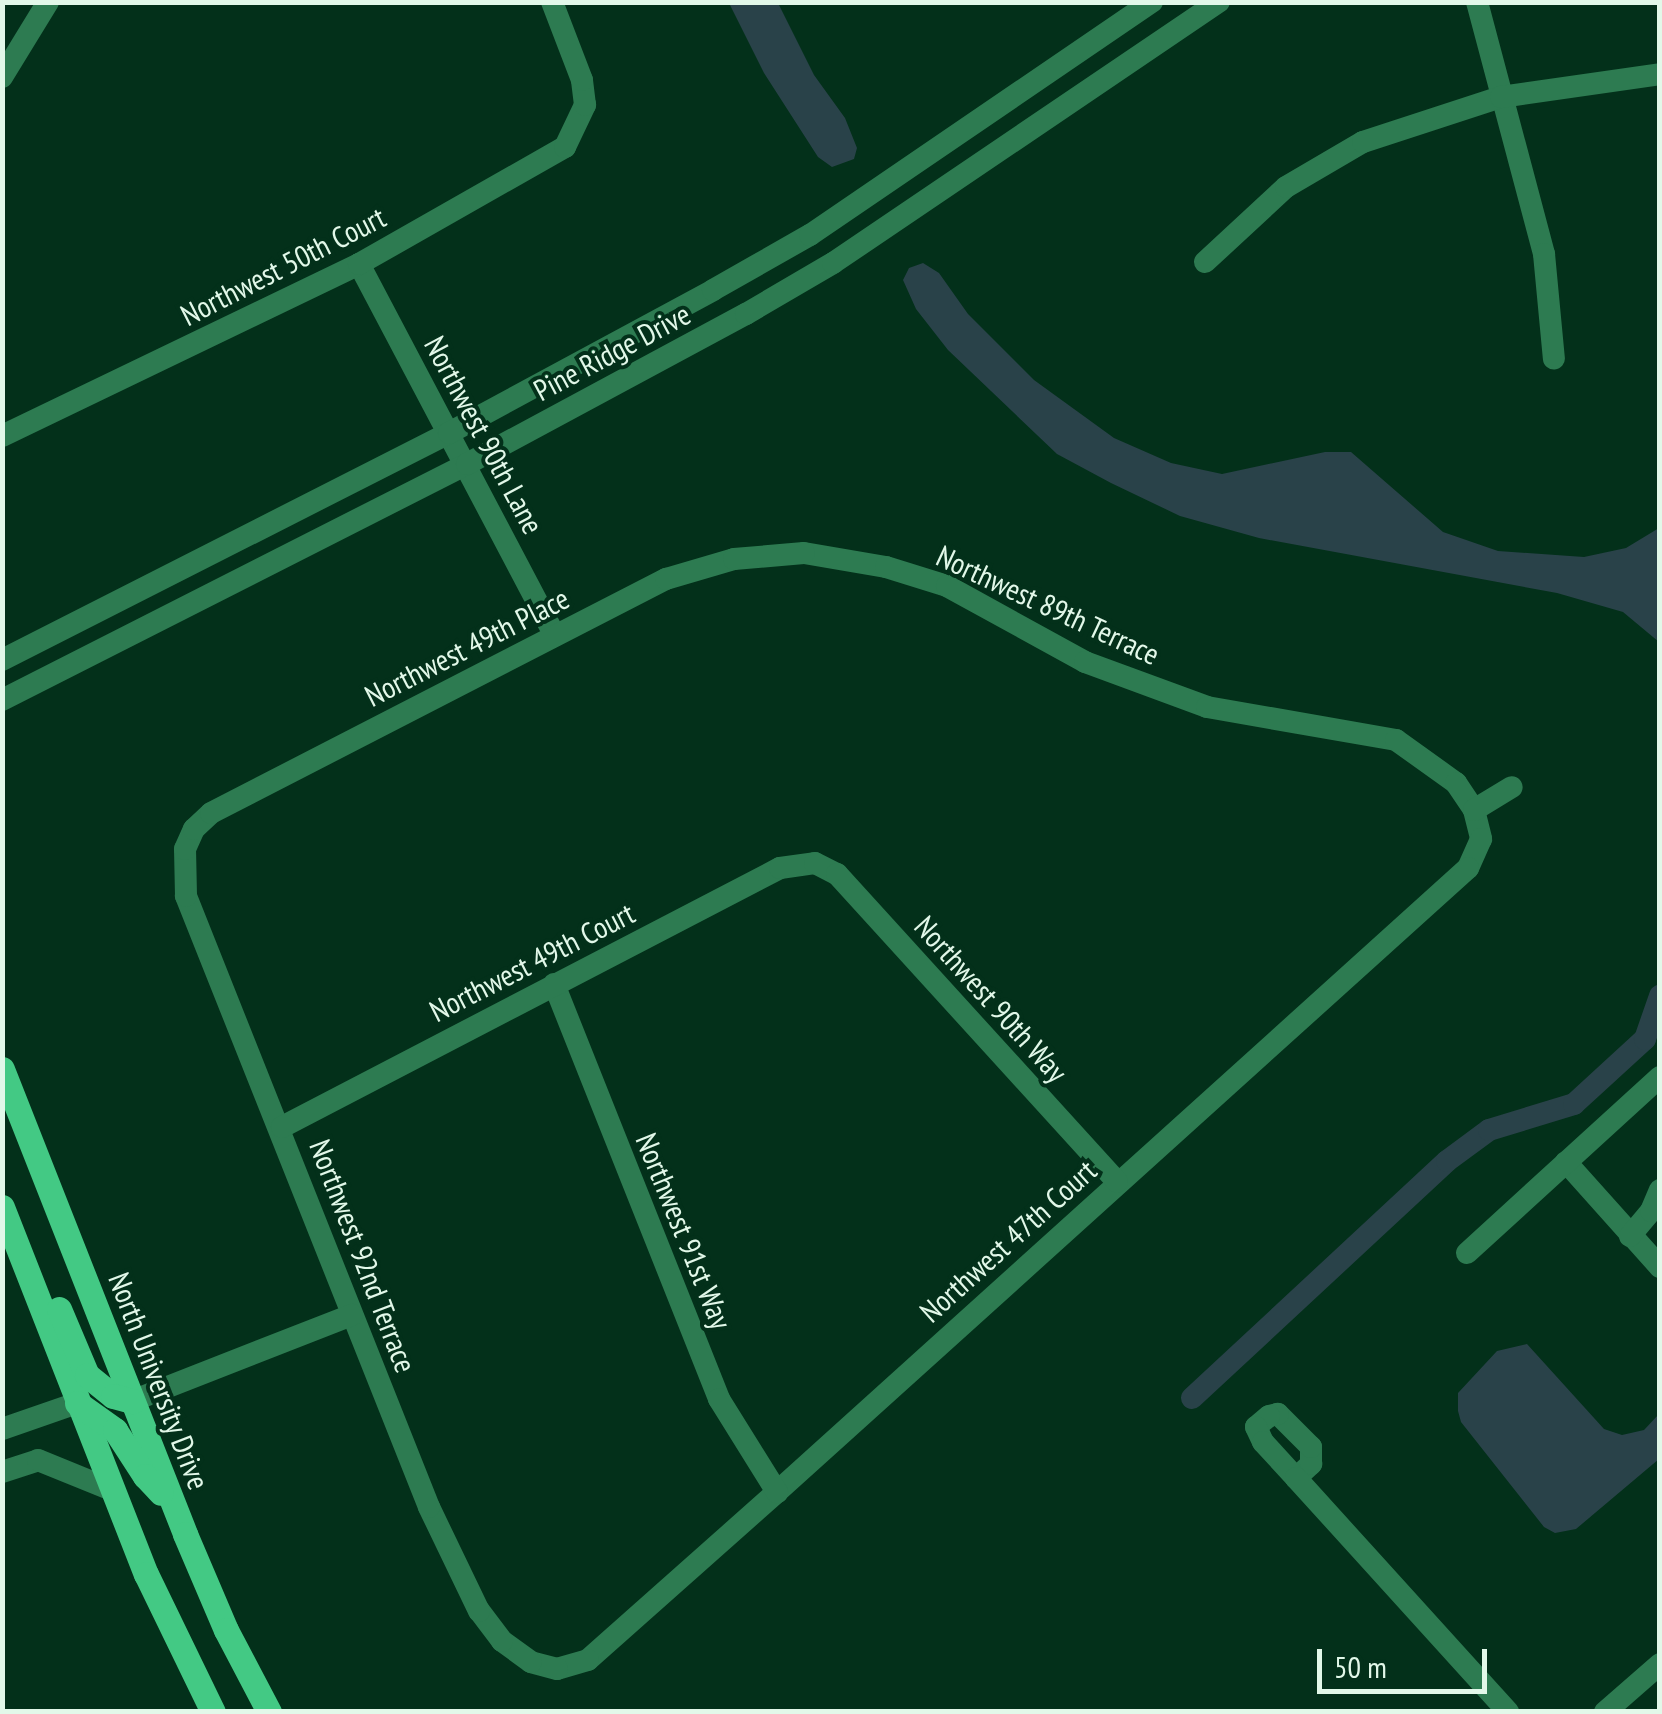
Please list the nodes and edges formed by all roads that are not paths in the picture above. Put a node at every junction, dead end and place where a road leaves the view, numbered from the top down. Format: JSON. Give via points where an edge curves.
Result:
{"nodes":[{"id":1,"x":48,"y":2,"type":"edge"},
{"id":2,"x":552,"y":2,"type":"edge"},
{"id":3,"x":1152,"y":2,"type":"edge"},
{"id":4,"x":1219,"y":2,"type":"edge"},
{"id":5,"x":1477,"y":2,"type":"edge"},
{"id":6,"x":1660,"y":74,"type":"edge"},
{"id":7,"x":2,"y":77,"type":"edge"},
{"id":8,"x":1501,"y":97,"type":"junction"},
{"id":9,"x":1205,"y":262,"type":"dead end"},
{"id":10,"x":360,"y":264,"type":"junction"},
{"id":11,"x":1554,"y":359,"type":"dead end"},
{"id":12,"x":449,"y":432,"type":"junction"},
{"id":13,"x":2,"y":436,"type":"edge"},
{"id":14,"x":467,"y":464,"type":"junction"},
{"id":15,"x":804,"y":553,"type":"joint"},
{"id":16,"x":555,"y":635,"type":"junction"},
{"id":17,"x":2,"y":660,"type":"edge"},
{"id":18,"x":2,"y":700,"type":"edge"},
{"id":19,"x":1512,"y":787,"type":"dead end"},
{"id":20,"x":1474,"y":810,"type":"junction"},
{"id":21,"x":185,"y":849,"type":"joint"},
{"id":22,"x":815,"y":863,"type":"joint"},
{"id":23,"x":554,"y":984,"type":"junction"},
{"id":24,"x":2,"y":1068,"type":"edge"},
{"id":25,"x":1660,"y":1077,"type":"edge"},
{"id":26,"x":282,"y":1127,"type":"junction"},
{"id":27,"x":1566,"y":1162,"type":"junction"},
{"id":28,"x":1117,"y":1182,"type":"junction"},
{"id":29,"x":1660,"y":1190,"type":"edge"},
{"id":30,"x":2,"y":1207,"type":"edge"},
{"id":31,"x":1630,"y":1236,"type":"junction"},
{"id":32,"x":1466,"y":1253,"type":"dead end"},
{"id":33,"x":1660,"y":1267,"type":"edge"},
{"id":34,"x":31,"y":1281,"type":"junction"},
{"id":35,"x":352,"y":1315,"type":"junction"},
{"id":36,"x":132,"y":1401,"type":"junction"},
{"id":37,"x":77,"y":1403,"type":"junction"},
{"id":38,"x":2,"y":1429,"type":"edge"},
{"id":39,"x":2,"y":1472,"type":"edge"},
{"id":40,"x":1296,"y":1478,"type":"dead end"},
{"id":41,"x":112,"y":1490,"type":"junction"},
{"id":42,"x":777,"y":1492,"type":"junction"},
{"id":43,"x":170,"y":1498,"type":"junction"},
{"id":44,"x":530,"y":1662,"type":"joint"},
{"id":45,"x":1660,"y":1664,"type":"edge"},
{"id":46,"x":212,"y":1712,"type":"edge"},
{"id":47,"x":269,"y":1712,"type":"edge"},
{"id":48,"x":1508,"y":1712,"type":"edge"},
{"id":49,"x":1605,"y":1712,"type":"edge"}],
"edges":[{"from":1,"to":7,"type":"street"},
{"from":2,"to":10,"type":"street","name":"Northwest 50th Court","via":[[585,104],[565,147]]},
{"from":3,"to":12,"type":"street","name":"Pine Ridge Drive","via":[[810,234]]},
{"from":4,"to":14,"type":"street","name":"Pine Ridge Drive","via":[[832,263]]},
{"from":5,"to":8,"type":"street"},
{"from":6,"to":8,"type":"street"},
{"from":8,"to":9,"type":"street","via":[[1364,142],[1286,187]]},
{"from":8,"to":11,"type":"street","via":[[1544,254]]},
{"from":10,"to":12,"type":"street","name":"Northwest 90th Lane"},
{"from":10,"to":13,"type":"street","name":"Northwest 50th Court"},
{"from":12,"to":14,"type":"street","name":"Northwest 90th Lane"},
{"from":12,"to":17,"type":"street","name":"Pine Ridge Drive"},
{"from":14,"to":16,"type":"street","name":"Northwest 90th Lane"},
{"from":14,"to":18,"type":"street","name":"Pine Ridge Drive"},
{"from":15,"to":16,"type":"street","name":"Northwest 49th Place","via":[[734,559],[666,579]]},
{"from":15,"to":20,"type":"street","name":"Northwest 89th Terrace","via":[[946,586],[1085,662],[1207,707],[1396,740],[1456,783]]},
{"from":16,"to":21,"type":"street","name":"Northwest 49th Place","via":[[211,813]]},
{"from":19,"to":20,"type":"street"},
{"from":20,"to":28,"type":"street","name":"Northwest 47th Court","via":[[1481,839],[1468,868]]},
{"from":21,"to":26,"type":"street","name":"Northwest 92nd Terrace","via":[[186,896]]},
{"from":22,"to":23,"type":"street","name":"Northwest 49th Court","via":[[780,868]]},
{"from":22,"to":28,"type":"street","name":"Northwest 90th Way","via":[[837,874]]},
{"from":23,"to":26,"type":"street","name":"Northwest 49th Court"},
{"from":23,"to":42,"type":"street","name":"Northwest 91st Way","via":[[719,1400]]},
{"from":24,"to":36,"type":"main road","name":"North University Drive"},
{"from":25,"to":27,"type":"street"},
{"from":26,"to":35,"type":"street","name":"Northwest 92nd Terrace"},
{"from":27,"to":31,"type":"street"},
{"from":27,"to":32,"type":"street"},
{"from":28,"to":42,"type":"street","name":"Northwest 47th Court"},
{"from":29,"to":31,"type":"street"},
{"from":30,"to":34,"type":"main road"},
{"from":31,"to":33,"type":"street"},
{"from":34,"to":36,"type":"main road","via":[[56,1301],[87,1375],[113,1396]]},
{"from":34,"to":37,"type":"main road"},
{"from":35,"to":36,"type":"street"},
{"from":35,"to":44,"type":"street","name":"Northwest 92nd Terrace","via":[[479,1611]]},
{"from":36,"to":43,"type":"main road","name":"North University Drive"},
{"from":37,"to":38,"type":"street"},
{"from":37,"to":41,"type":"main road"},
{"from":37,"to":43,"type":"main road","via":[[114,1430],[144,1476]]},
{"from":39,"to":41,"type":"street","via":[[38,1460]]},
{"from":40,"to":48,"type":"street"},
{"from":41,"to":46,"type":"main road"},
{"from":42,"to":44,"type":"street","name":"Northwest 47th Court","via":[[588,1660],[557,1669]]},
{"from":43,"to":47,"type":"main road","name":"North University Drive"},
{"from":45,"to":49,"type":"street"}]}
